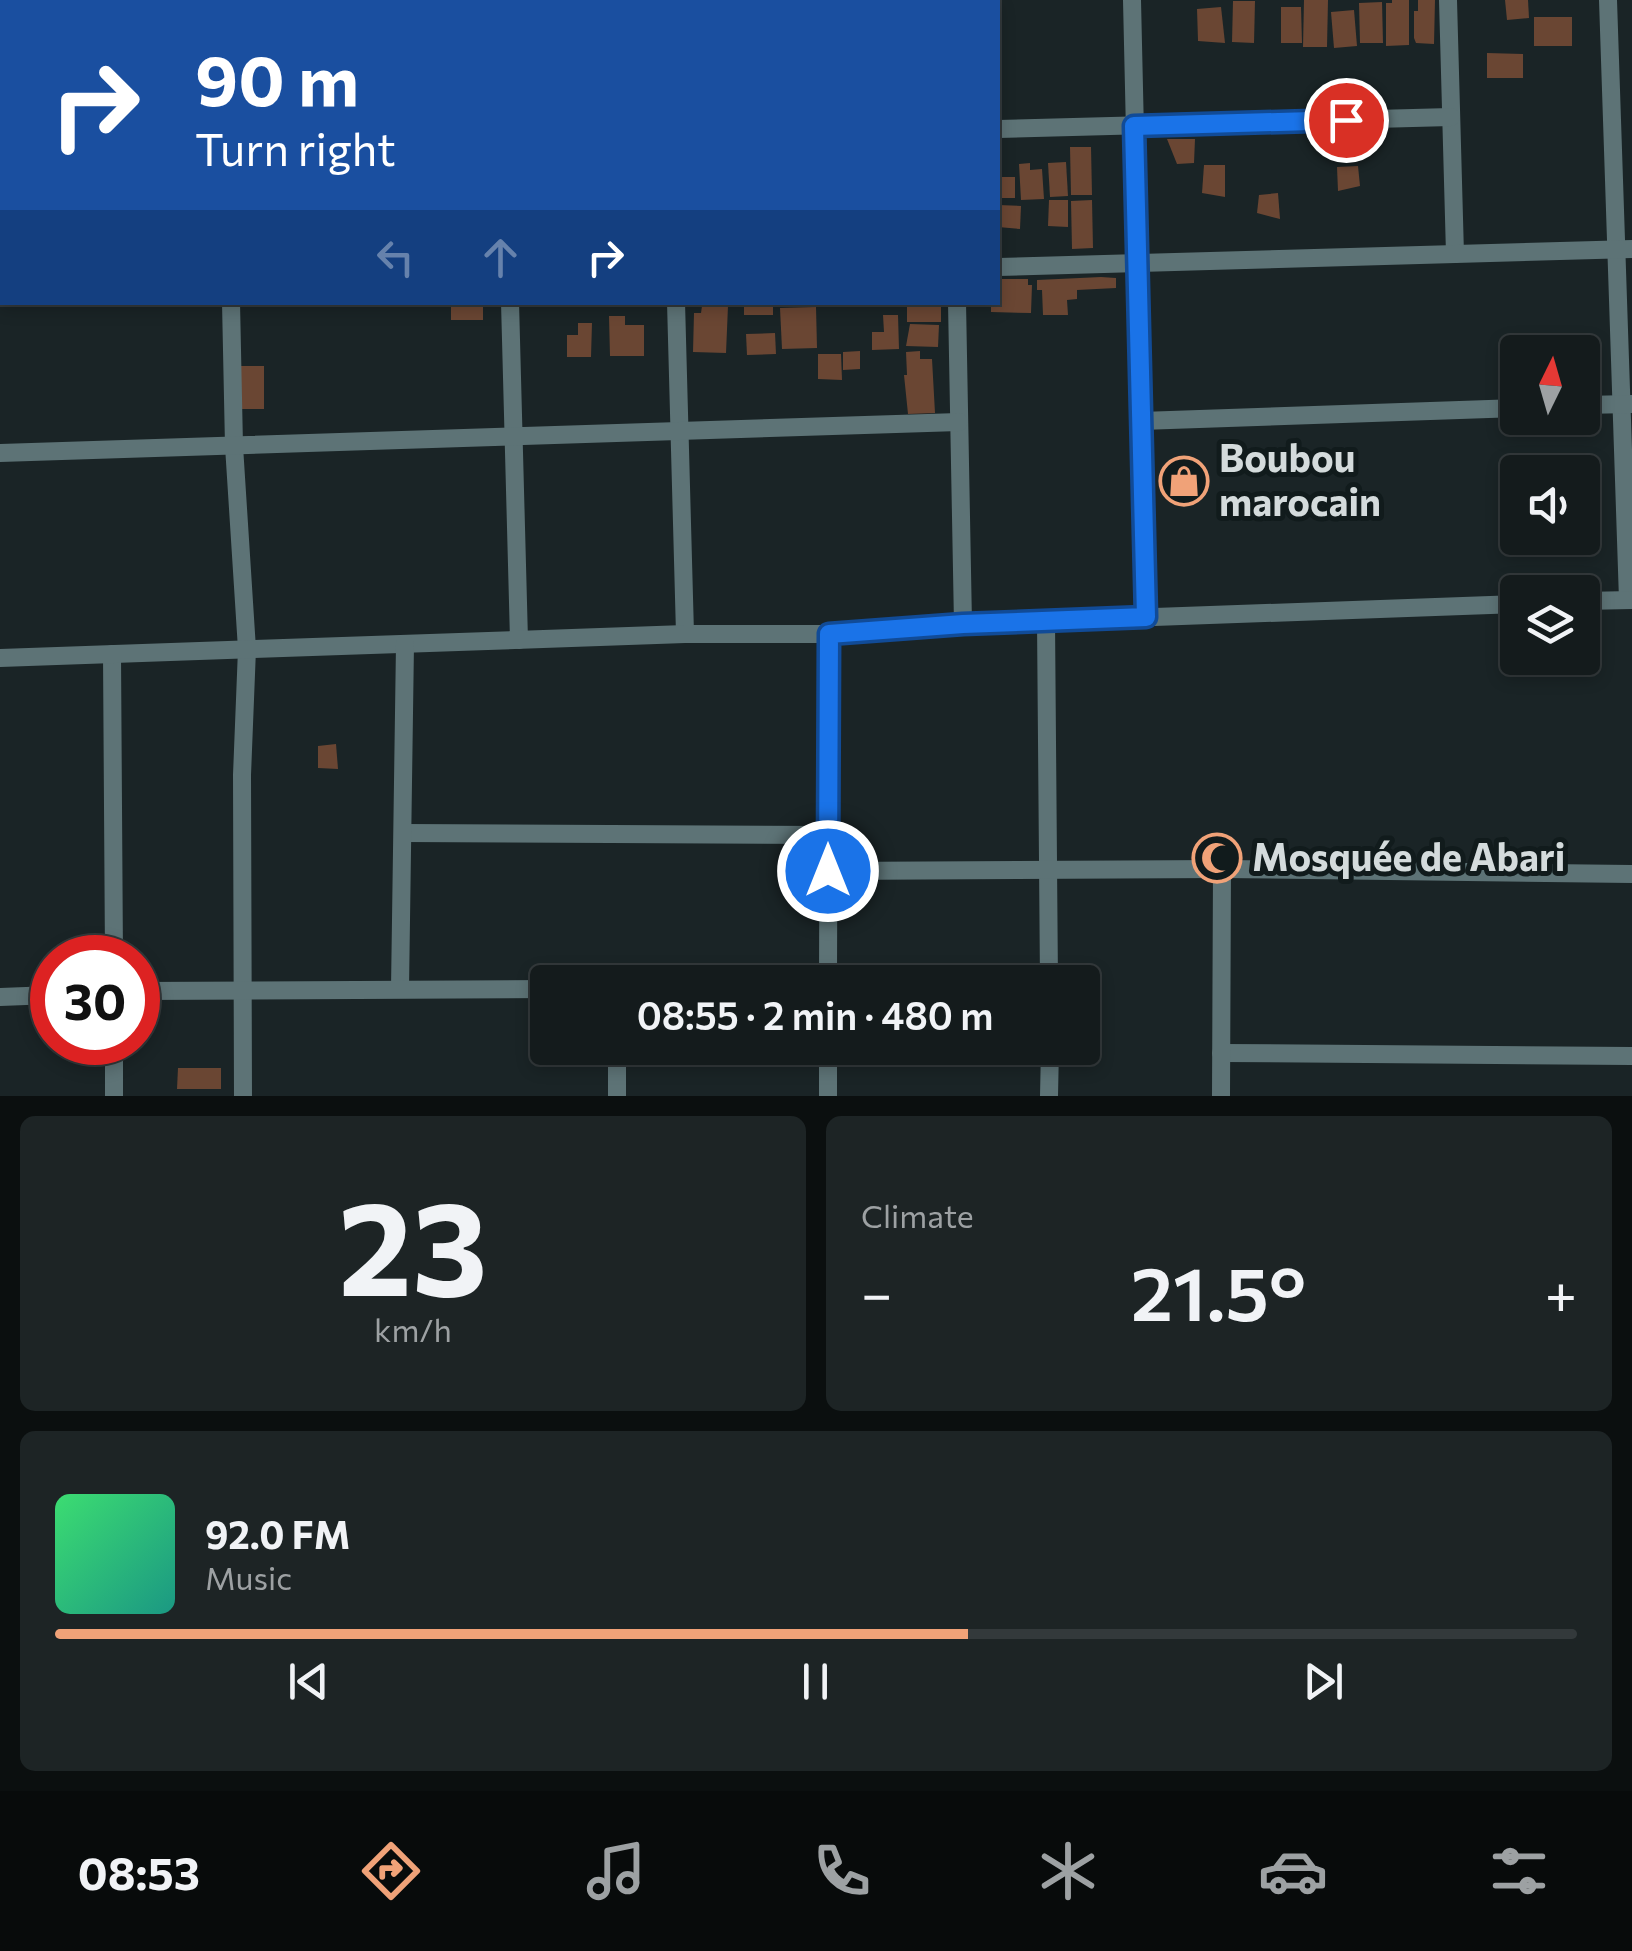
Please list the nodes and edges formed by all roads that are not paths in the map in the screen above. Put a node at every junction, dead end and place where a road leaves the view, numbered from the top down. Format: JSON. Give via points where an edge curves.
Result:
{"nodes":[{"id":1,"x":1132,"y":0,"type":"edge"},
{"id":2,"x":1448,"y":0,"type":"edge"},
{"id":3,"x":1608,"y":0,"type":"edge"},
{"id":4,"x":1451,"y":117,"type":"junction"},
{"id":5,"x":1134,"y":126,"type":"junction"},
{"id":6,"x":1000,"y":129,"type":"edge"},
{"id":7,"x":1624,"y":250,"type":"edge"},
{"id":8,"x":1455,"y":254,"type":"junction"},
{"id":9,"x":1137,"y":264,"type":"junction"},
{"id":10,"x":1000,"y":268,"type":"edge"},
{"id":11,"x":231,"y":305,"type":"edge"},
{"id":12,"x":510,"y":305,"type":"edge"},
{"id":13,"x":676,"y":305,"type":"edge"},
{"id":14,"x":957,"y":305,"type":"edge"},
{"id":15,"x":1626,"y":404,"type":"edge"},
{"id":16,"x":1600,"y":405,"type":"edge"},
{"id":17,"x":1500,"y":409,"type":"edge"},
{"id":18,"x":1141,"y":421,"type":"junction"},
{"id":19,"x":959,"y":422,"type":"junction"},
{"id":20,"x":680,"y":431,"type":"junction"},
{"id":21,"x":514,"y":436,"type":"junction"},
{"id":22,"x":234,"y":446,"type":"junction"},
{"id":23,"x":0,"y":453,"type":"edge"},
{"id":24,"x":1630,"y":600,"type":"edge"},
{"id":25,"x":1600,"y":601,"type":"edge"},
{"id":26,"x":1500,"y":605,"type":"edge"},
{"id":27,"x":1146,"y":617,"type":"junction"},
{"id":28,"x":1046,"y":621,"type":"junction"},
{"id":29,"x":963,"y":624,"type":"junction"},
{"id":30,"x":685,"y":634,"type":"junction"},
{"id":31,"x":829,"y":634,"type":"junction"},
{"id":32,"x":519,"y":640,"type":"junction"},
{"id":33,"x":405,"y":644,"type":"junction"},
{"id":34,"x":246,"y":650,"type":"junction"},
{"id":35,"x":112,"y":654,"type":"junction"},
{"id":36,"x":0,"y":658,"type":"edge"},
{"id":37,"x":403,"y":832,"type":"junction"},
{"id":38,"x":829,"y":835,"type":"junction"},
{"id":39,"x":1222,"y":868,"type":"junction"},
{"id":40,"x":1047,"y":870,"type":"junction"},
{"id":41,"x":828,"y":871,"type":"junction"},
{"id":42,"x":1632,"y":874,"type":"edge"},
{"id":43,"x":114,"y":935,"type":"edge"},
{"id":44,"x":828,"y":965,"type":"edge"},
{"id":45,"x":1049,"y":965,"type":"edge"},
{"id":46,"x":400,"y":989,"type":"junction"},
{"id":47,"x":530,"y":989,"type":"edge"},
{"id":48,"x":160,"y":991,"type":"edge"},
{"id":49,"x":242,"y":991,"type":"junction"},
{"id":50,"x":30,"y":996,"type":"edge"},
{"id":51,"x":0,"y":997,"type":"edge"},
{"id":52,"x":1221,"y":1053,"type":"junction"},
{"id":53,"x":1632,"y":1056,"type":"edge"},
{"id":54,"x":114,"y":1065,"type":"edge"},
{"id":55,"x":617,"y":1065,"type":"edge"},
{"id":56,"x":828,"y":1065,"type":"edge"},
{"id":57,"x":1050,"y":1065,"type":"edge"},
{"id":58,"x":114,"y":1096,"type":"edge"},
{"id":59,"x":243,"y":1096,"type":"edge"},
{"id":60,"x":616,"y":1096,"type":"edge"},
{"id":61,"x":828,"y":1096,"type":"edge"},
{"id":62,"x":1049,"y":1096,"type":"edge"},
{"id":63,"x":1221,"y":1096,"type":"edge"}],
"edges":[{"from":1,"to":5,"type":"street"},
{"from":2,"to":4,"type":"street"},
{"from":3,"to":7,"type":"street"},
{"from":4,"to":5,"type":"street"},
{"from":4,"to":8,"type":"street"},
{"from":5,"to":6,"type":"street"},
{"from":5,"to":9,"type":"street"},
{"from":7,"to":8,"type":"street"},
{"from":7,"to":15,"type":"street"},
{"from":8,"to":9,"type":"street"},
{"from":9,"to":10,"type":"street"},
{"from":9,"to":18,"type":"street"},
{"from":11,"to":22,"type":"street"},
{"from":12,"to":21,"type":"street"},
{"from":13,"to":20,"type":"street"},
{"from":14,"to":19,"type":"street"},
{"from":15,"to":16,"type":"street"},
{"from":15,"to":24,"type":"street"},
{"from":17,"to":18,"type":"street"},
{"from":18,"to":27,"type":"street"},
{"from":19,"to":20,"type":"street"},
{"from":19,"to":29,"type":"street"},
{"from":20,"to":21,"type":"street"},
{"from":20,"to":30,"type":"street"},
{"from":21,"to":22,"type":"street"},
{"from":21,"to":32,"type":"street"},
{"from":22,"to":23,"type":"street"},
{"from":22,"to":34,"type":"street"},
{"from":24,"to":25,"type":"street"},
{"from":26,"to":27,"type":"street"},
{"from":27,"to":28,"type":"street"},
{"from":28,"to":29,"type":"street"},
{"from":28,"to":40,"type":"street"},
{"from":29,"to":31,"type":"street"},
{"from":30,"to":31,"type":"street"},
{"from":30,"to":32,"type":"street"},
{"from":31,"to":38,"type":"street"},
{"from":32,"to":33,"type":"street"},
{"from":33,"to":34,"type":"street"},
{"from":33,"to":37,"type":"street"},
{"from":34,"to":35,"type":"street"},
{"from":34,"to":49,"type":"street"},
{"from":35,"to":36,"type":"street"},
{"from":35,"to":43,"type":"street"},
{"from":37,"to":38,"type":"street"},
{"from":37,"to":46,"type":"street"},
{"from":38,"to":41,"type":"street"},
{"from":39,"to":40,"type":"street"},
{"from":39,"to":42,"type":"street"},
{"from":39,"to":52,"type":"street"},
{"from":40,"to":41,"type":"street"},
{"from":40,"to":45,"type":"street"},
{"from":41,"to":44,"type":"street"},
{"from":46,"to":47,"type":"street"},
{"from":46,"to":49,"type":"street"},
{"from":48,"to":49,"type":"street"},
{"from":49,"to":59,"type":"street"},
{"from":50,"to":51,"type":"street"},
{"from":52,"to":53,"type":"street"},
{"from":52,"to":63,"type":"street"},
{"from":54,"to":58,"type":"street"},
{"from":55,"to":60,"type":"street"},
{"from":56,"to":61,"type":"street"},
{"from":57,"to":62,"type":"street"}]}
